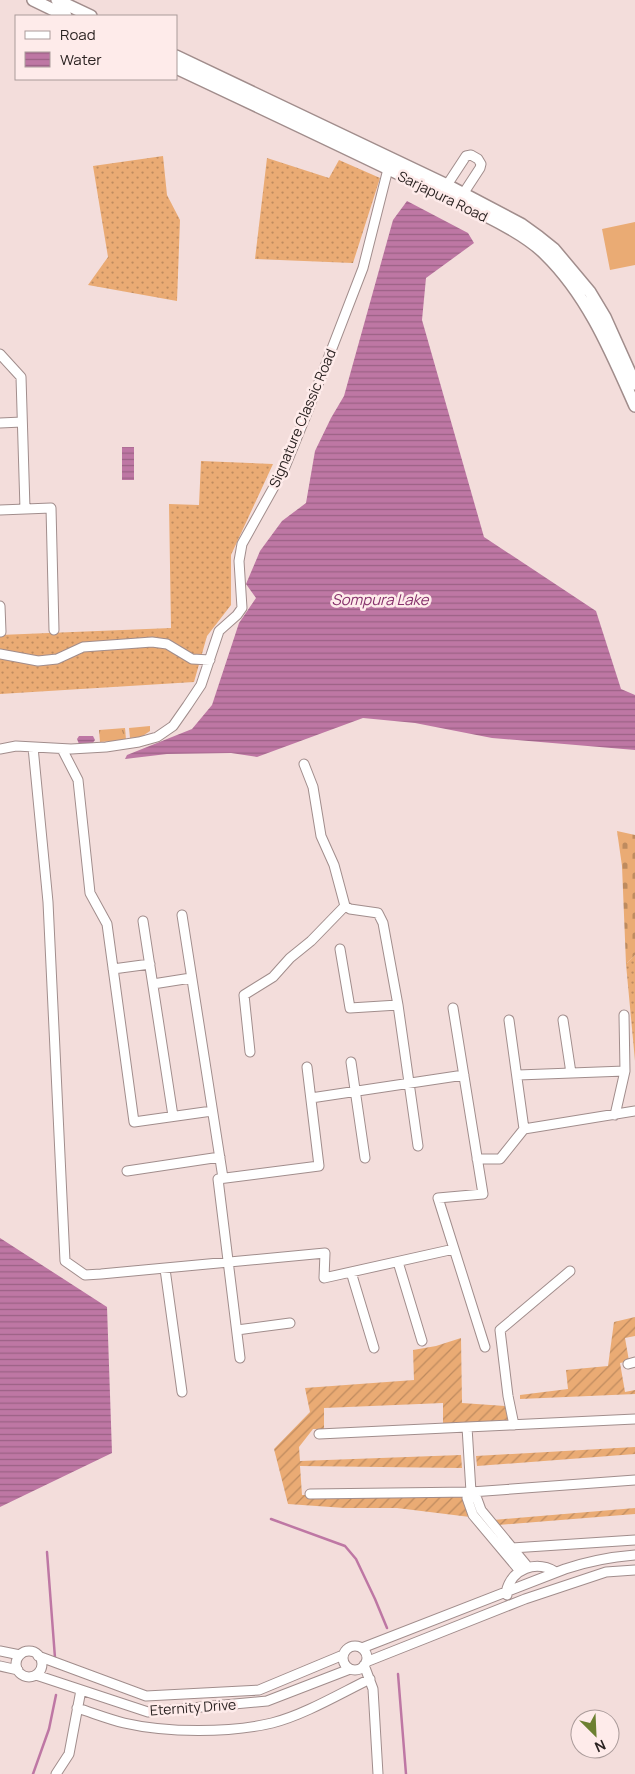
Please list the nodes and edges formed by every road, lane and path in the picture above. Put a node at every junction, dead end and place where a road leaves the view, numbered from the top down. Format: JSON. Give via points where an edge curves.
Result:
{"nodes":[{"id":1,"x":33,"y":0,"type":"edge"},
{"id":2,"x":57,"y":0,"type":"edge"},
{"id":3,"x":64,"y":15,"type":"edge"},
{"id":4,"x":89,"y":15,"type":"edge"},
{"id":5,"x":178,"y":57,"type":"edge"},
{"id":6,"x":178,"y":69,"type":"edge"},
{"id":7,"x":331,"y":136,"type":"junction"},
{"id":8,"x":388,"y":169,"type":"junction"},
{"id":9,"x":447,"y":185,"type":"junction"},
{"id":10,"x":463,"y":194,"type":"junction"},
{"id":11,"x":482,"y":209,"type":"junction"},
{"id":12,"x":0,"y":354,"type":"edge"},
{"id":13,"x":635,"y":384,"type":"edge"},
{"id":14,"x":635,"y":406,"type":"edge"},
{"id":15,"x":22,"y":422,"type":"junction"},
{"id":16,"x":0,"y":423,"type":"edge"},
{"id":17,"x":25,"y":509,"type":"junction"},
{"id":18,"x":0,"y":510,"type":"edge"},
{"id":19,"x":0,"y":606,"type":"edge"},
{"id":20,"x":54,"y":630,"type":"dead end"},
{"id":21,"x":1,"y":632,"type":"edge"},
{"id":22,"x":0,"y":654,"type":"edge"},
{"id":23,"x":210,"y":660,"type":"junction"},
{"id":24,"x":33,"y":747,"type":"junction"},
{"id":25,"x":0,"y":749,"type":"edge"},
{"id":26,"x":62,"y":749,"type":"junction"},
{"id":27,"x":304,"y":764,"type":"dead end"},
{"id":28,"x":345,"y":906,"type":"junction"},
{"id":29,"x":182,"y":915,"type":"dead end"},
{"id":30,"x":143,"y":921,"type":"dead end"},
{"id":31,"x":340,"y":949,"type":"dead end"},
{"id":32,"x":150,"y":964,"type":"junction"},
{"id":33,"x":113,"y":969,"type":"junction"},
{"id":34,"x":192,"y":978,"type":"junction"},
{"id":35,"x":153,"y":984,"type":"junction"},
{"id":36,"x":398,"y":1005,"type":"junction"},
{"id":37,"x":453,"y":1008,"type":"dead end"},
{"id":38,"x":624,"y":1015,"type":"dead end"},
{"id":39,"x":509,"y":1020,"type":"dead end"},
{"id":40,"x":563,"y":1020,"type":"dead end"},
{"id":41,"x":250,"y":1052,"type":"dead end"},
{"id":42,"x":352,"y":1062,"type":"dead end"},
{"id":43,"x":307,"y":1067,"type":"dead end"},
{"id":44,"x":625,"y":1071,"type":"junction"},
{"id":45,"x":571,"y":1073,"type":"junction"},
{"id":46,"x":464,"y":1075,"type":"junction"},
{"id":47,"x":518,"y":1075,"type":"junction"},
{"id":48,"x":409,"y":1084,"type":"junction"},
{"id":49,"x":356,"y":1092,"type":"junction"},
{"id":50,"x":311,"y":1098,"type":"junction"},
{"id":51,"x":212,"y":1111,"type":"junction"},
{"id":52,"x":635,"y":1112,"type":"edge"},
{"id":53,"x":615,"y":1115,"type":"junction"},
{"id":54,"x":173,"y":1116,"type":"junction"},
{"id":55,"x":524,"y":1129,"type":"junction"},
{"id":56,"x":418,"y":1146,"type":"dead end"},
{"id":57,"x":220,"y":1157,"type":"junction"},
{"id":58,"x":365,"y":1158,"type":"dead end"},
{"id":59,"x":477,"y":1159,"type":"junction"},
{"id":60,"x":127,"y":1171,"type":"dead end"},
{"id":61,"x":223,"y":1178,"type":"junction"},
{"id":62,"x":454,"y":1249,"type":"junction"},
{"id":63,"x":398,"y":1262,"type":"junction"},
{"id":64,"x":228,"y":1263,"type":"junction"},
{"id":65,"x":165,"y":1269,"type":"junction"},
{"id":66,"x":570,"y":1271,"type":"dead end"},
{"id":67,"x":351,"y":1272,"type":"junction"},
{"id":68,"x":290,"y":1323,"type":"dead end"},
{"id":69,"x":237,"y":1330,"type":"junction"},
{"id":70,"x":422,"y":1341,"type":"dead end"},
{"id":71,"x":485,"y":1347,"type":"dead end"},
{"id":72,"x":374,"y":1348,"type":"dead end"},
{"id":73,"x":240,"y":1358,"type":"dead end"},
{"id":74,"x":182,"y":1392,"type":"dead end"},
{"id":75,"x":635,"y":1419,"type":"edge"},
{"id":76,"x":514,"y":1425,"type":"junction"},
{"id":77,"x":467,"y":1428,"type":"junction"},
{"id":78,"x":319,"y":1434,"type":"dead end"},
{"id":79,"x":635,"y":1480,"type":"edge"},
{"id":80,"x":471,"y":1492,"type":"junction"},
{"id":81,"x":310,"y":1494,"type":"dead end"},
{"id":82,"x":635,"y":1540,"type":"edge"},
{"id":83,"x":512,"y":1548,"type":"junction"},
{"id":84,"x":635,"y":1555,"type":"edge"},
{"id":85,"x":524,"y":1569,"type":"junction"},
{"id":86,"x":635,"y":1570,"type":"edge"},
{"id":87,"x":556,"y":1572,"type":"junction"},
{"id":88,"x":506,"y":1592,"type":"junction"},
{"id":89,"x":511,"y":1604,"type":"junction"},
{"id":90,"x":362,"y":1648,"type":"junction"},
{"id":91,"x":0,"y":1651,"type":"edge"},
{"id":92,"x":20,"y":1655,"type":"junction"},
{"id":93,"x":38,"y":1656,"type":"junction"},
{"id":94,"x":343,"y":1656,"type":"junction"},
{"id":95,"x":365,"y":1663,"type":"junction"},
{"id":96,"x":0,"y":1666,"type":"edge"},
{"id":97,"x":350,"y":1668,"type":"junction"},
{"id":98,"x":18,"y":1670,"type":"junction"},
{"id":99,"x":36,"y":1675,"type":"junction"},
{"id":100,"x":370,"y":1679,"type":"junction"},
{"id":101,"x":81,"y":1690,"type":"junction"},
{"id":102,"x":186,"y":1694,"type":"junction"},
{"id":103,"x":77,"y":1708,"type":"junction"},
{"id":104,"x":184,"y":1708,"type":"junction"},
{"id":105,"x":56,"y":1774,"type":"edge"},
{"id":106,"x":378,"y":1774,"type":"edge"}],
"edges":[{"from":1,"to":3,"type":"main road"},
{"from":2,"to":4,"type":"main road"},
{"from":5,"to":7,"type":"main road","name":"Sarjapura Road"},
{"from":6,"to":7,"type":"main road","name":"Sarjapura Road"},
{"from":7,"to":8,"type":"main road","name":"Sarjapura Road"},
{"from":7,"to":9,"type":"main road","name":"Sarjapura Road"},
{"from":8,"to":11,"type":"main road","name":"Sarjapura Road"},
{"from":8,"to":23,"type":"street","name":"Signature Classic Road","via":[[363,268],[309,408],[285,466],[242,544],[239,561],[242,608],[219,631]]},
{"from":9,"to":10,"type":"main road","name":"Sarjapura Road"},
{"from":9,"to":10,"type":"street","via":[[466,156],[471,155],[481,164]]},
{"from":10,"to":11,"type":"main road","name":"Sarjapura Road"},
{"from":11,"to":13,"type":"main road","name":"Sarjapura Road","via":[[521,224],[554,249],[575,273],[605,317]]},
{"from":11,"to":14,"type":"main road","name":"Sarjapura Road","via":[[532,242],[567,277],[596,322]]},
{"from":12,"to":15,"type":"street","via":[[21,377]]},
{"from":15,"to":16,"type":"street"},
{"from":15,"to":17,"type":"street"},
{"from":17,"to":18,"type":"street"},
{"from":17,"to":20,"type":"street","via":[[51,508]]},
{"from":19,"to":21,"type":"street"},
{"from":22,"to":23,"type":"street","via":[[38,661],[57,659],[83,647],[152,642],[167,644],[192,659]]},
{"from":23,"to":26,"type":"street","name":"Signature Classic Road","via":[[201,685],[187,706],[173,726],[157,737],[106,747]]},
{"from":24,"to":25,"type":"street","name":"Signature Classic Road"},
{"from":24,"to":26,"type":"street","name":"Signature Classic Road"},
{"from":24,"to":65,"type":"street","via":[[48,911],[65,1261],[85,1275]]},
{"from":26,"to":33,"type":"street","via":[[78,780],[90,892],[107,924]]},
{"from":27,"to":28,"type":"street","via":[[314,787],[321,836],[334,865]]},
{"from":28,"to":36,"type":"street","via":[[378,914],[384,923]]},
{"from":28,"to":41,"type":"street","via":[[273,976],[244,995]]},
{"from":29,"to":34,"type":"street"},
{"from":30,"to":32,"type":"street"},
{"from":31,"to":36,"type":"street","via":[[350,1008]]},
{"from":32,"to":33,"type":"street"},
{"from":32,"to":35,"type":"street"},
{"from":33,"to":54,"type":"street","via":[[134,1122]]},
{"from":34,"to":35,"type":"street"},
{"from":34,"to":51,"type":"street"},
{"from":35,"to":54,"type":"street"},
{"from":36,"to":48,"type":"street"},
{"from":37,"to":46,"type":"street"},
{"from":38,"to":44,"type":"street"},
{"from":39,"to":47,"type":"street"},
{"from":40,"to":45,"type":"street"},
{"from":42,"to":49,"type":"street"},
{"from":43,"to":50,"type":"street"},
{"from":44,"to":45,"type":"street"},
{"from":44,"to":53,"type":"street"},
{"from":45,"to":47,"type":"street"},
{"from":46,"to":48,"type":"street"},
{"from":46,"to":59,"type":"street"},
{"from":47,"to":55,"type":"street"},
{"from":48,"to":49,"type":"street"},
{"from":48,"to":56,"type":"street"},
{"from":49,"to":50,"type":"street"},
{"from":49,"to":58,"type":"street"},
{"from":50,"to":61,"type":"street","via":[[319,1166]]},
{"from":51,"to":54,"type":"street"},
{"from":51,"to":57,"type":"street"},
{"from":52,"to":53,"type":"street"},
{"from":53,"to":55,"type":"street"},
{"from":55,"to":59,"type":"street","via":[[500,1159]]},
{"from":57,"to":60,"type":"street"},
{"from":57,"to":61,"type":"street"},
{"from":59,"to":62,"type":"street","via":[[483,1194],[438,1198]]},
{"from":61,"to":64,"type":"street","via":[[218,1179]]},
{"from":62,"to":63,"type":"street"},
{"from":62,"to":71,"type":"street"},
{"from":63,"to":67,"type":"street"},
{"from":63,"to":70,"type":"street"},
{"from":64,"to":65,"type":"street"},
{"from":64,"to":67,"type":"street","via":[[325,1253],[324,1278]]},
{"from":64,"to":69,"type":"street"},
{"from":65,"to":74,"type":"street"},
{"from":66,"to":76,"type":"street","via":[[500,1330]]},
{"from":67,"to":72,"type":"street"},
{"from":68,"to":69,"type":"street"},
{"from":69,"to":73,"type":"street"},
{"from":75,"to":76,"type":"street"},
{"from":76,"to":77,"type":"street"},
{"from":77,"to":78,"type":"street"},
{"from":77,"to":80,"type":"street"},
{"from":79,"to":80,"type":"street"},
{"from":80,"to":81,"type":"street"},
{"from":80,"to":83,"type":"street","via":[[481,1510]]},
{"from":80,"to":85,"type":"street","via":[[467,1498],[473,1514]]},
{"from":82,"to":83,"type":"street"},
{"from":83,"to":85,"type":"street"},
{"from":84,"to":87,"type":"street","name":"Eternity Drive","via":[[611,1556]]},
{"from":85,"to":87,"type":"street","via":[[541,1566]]},
{"from":85,"to":88,"type":"street","via":[[509,1582]]},
{"from":86,"to":89,"type":"street","name":"Eternity Drive","via":[[606,1572]]},
{"from":87,"to":88,"type":"street","name":"Eternity Drive"},
{"from":88,"to":89,"type":"street"},
{"from":88,"to":90,"type":"street","name":"Eternity Drive"},
{"from":89,"to":95,"type":"street","name":"Eternity Drive"},
{"from":90,"to":94,"type":"street","name":"Eternity Drive","via":[[351,1647]]},
{"from":90,"to":95,"type":"street","via":[[366,1654]]},
{"from":91,"to":92,"type":"street","name":"Eternity Drive"},
{"from":92,"to":93,"type":"street","name":"Eternity Drive","via":[[31,1652]]},
{"from":92,"to":98,"type":"street","via":[[16,1662]]},
{"from":93,"to":99,"type":"street","via":[[41,1664]]},
{"from":93,"to":102,"type":"street","name":"Eternity Drive","via":[[146,1696]]},
{"from":94,"to":97,"type":"street","via":[[344,1663]]},
{"from":94,"to":102,"type":"street","name":"Eternity Drive","via":[[258,1690]]},
{"from":95,"to":97,"type":"street","name":"Eternity Drive","via":[[358,1669]]},
{"from":95,"to":100,"type":"street"},
{"from":96,"to":98,"type":"street","name":"Eternity Drive"},
{"from":97,"to":104,"type":"street","name":"Eternity Drive","via":[[267,1700]]},
{"from":98,"to":99,"type":"street","name":"Eternity Drive","via":[[23,1676]]},
{"from":99,"to":101,"type":"street","name":"Eternity Drive"},
{"from":100,"to":103,"type":"street","via":[[273,1722],[238,1728],[172,1731],[124,1723]]},
{"from":100,"to":106,"type":"street"},
{"from":101,"to":103,"type":"street"},
{"from":101,"to":104,"type":"street","name":"Eternity Drive","via":[[148,1712]]},
{"from":102,"to":104,"type":"street"},
{"from":103,"to":105,"type":"street","via":[[69,1754]]}]}
